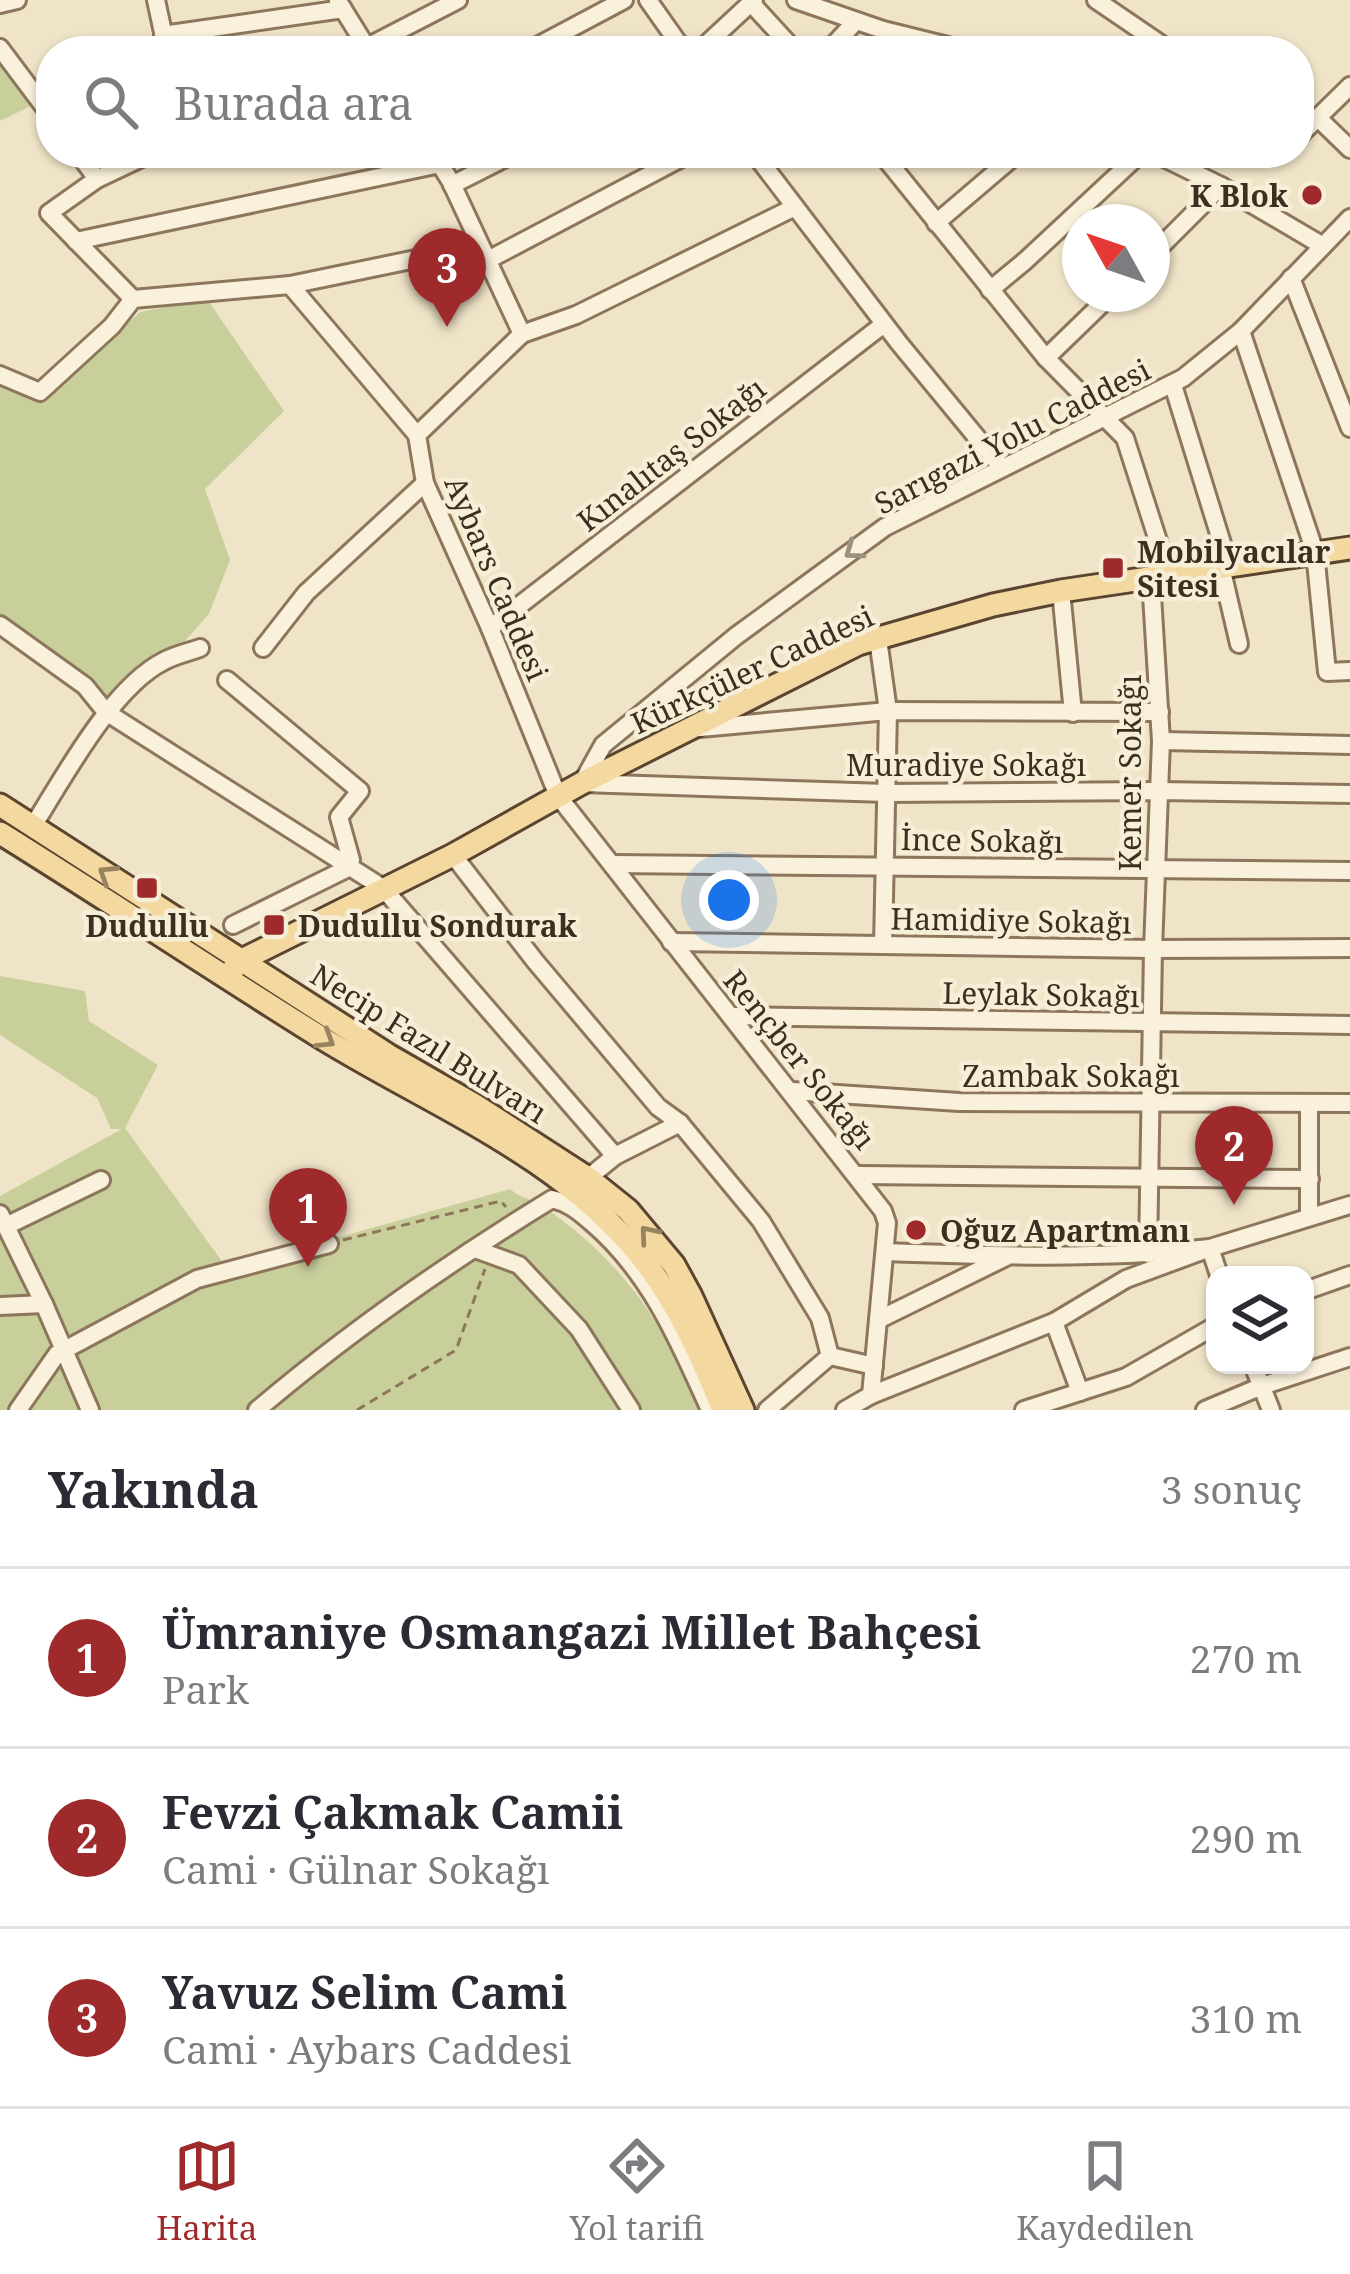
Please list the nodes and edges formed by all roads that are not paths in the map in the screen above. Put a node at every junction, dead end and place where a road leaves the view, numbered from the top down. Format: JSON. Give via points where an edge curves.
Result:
{"nodes":[{"id":1,"x":17,"y":0,"type":"edge"},
{"id":2,"x":155,"y":0,"type":"edge"},
{"id":3,"x":458,"y":0,"type":"edge"},
{"id":4,"x":624,"y":0,"type":"edge"},
{"id":5,"x":648,"y":0,"type":"edge"},
{"id":6,"x":796,"y":0,"type":"edge"},
{"id":7,"x":1096,"y":0,"type":"edge"},
{"id":8,"x":753,"y":2,"type":"edge"},
{"id":9,"x":0,"y":4,"type":"edge"},
{"id":10,"x":340,"y":4,"type":"edge"},
{"id":11,"x":856,"y":21,"type":"junction"},
{"id":12,"x":163,"y":36,"type":"edge"},
{"id":13,"x":196,"y":36,"type":"edge"},
{"id":14,"x":360,"y":36,"type":"edge"},
{"id":15,"x":392,"y":36,"type":"edge"},
{"id":16,"x":556,"y":36,"type":"edge"},
{"id":17,"x":673,"y":36,"type":"edge"},
{"id":18,"x":716,"y":36,"type":"edge"},
{"id":19,"x":782,"y":36,"type":"edge"},
{"id":20,"x":842,"y":36,"type":"edge"},
{"id":21,"x":908,"y":36,"type":"edge"},
{"id":22,"x":1149,"y":36,"type":"edge"},
{"id":23,"x":0,"y":48,"type":"edge"},
{"id":24,"x":1350,"y":86,"type":"edge"},
{"id":25,"x":36,"y":96,"type":"edge"},
{"id":26,"x":1318,"y":118,"type":"junction"},
{"id":27,"x":1314,"y":122,"type":"edge"},
{"id":28,"x":1350,"y":148,"type":"edge"},
{"id":29,"x":89,"y":168,"type":"edge"},
{"id":30,"x":120,"y":168,"type":"edge"},
{"id":31,"x":396,"y":168,"type":"edge"},
{"id":32,"x":442,"y":168,"type":"edge"},
{"id":33,"x":485,"y":168,"type":"edge"},
{"id":34,"x":660,"y":168,"type":"edge"},
{"id":35,"x":766,"y":168,"type":"edge"},
{"id":36,"x":899,"y":168,"type":"edge"},
{"id":37,"x":1001,"y":168,"type":"edge"},
{"id":38,"x":1125,"y":168,"type":"edge"},
{"id":39,"x":1184,"y":168,"type":"edge"},
{"id":40,"x":97,"y":179,"type":"junction"},
{"id":41,"x":452,"y":185,"type":"junction"},
{"id":42,"x":1221,"y":186,"type":"junction"},
{"id":43,"x":796,"y":207,"type":"junction"},
{"id":44,"x":1350,"y":218,"type":"edge"},
{"id":45,"x":936,"y":224,"type":"junction"},
{"id":46,"x":1170,"y":237,"type":"edge"},
{"id":47,"x":76,"y":241,"type":"junction"},
{"id":48,"x":1323,"y":246,"type":"junction"},
{"id":49,"x":482,"y":254,"type":"junction"},
{"id":50,"x":1291,"y":278,"type":"junction"},
{"id":51,"x":290,"y":284,"type":"junction"},
{"id":52,"x":989,"y":290,"type":"junction"},
{"id":53,"x":133,"y":299,"type":"junction"},
{"id":54,"x":1093,"y":312,"type":"edge"},
{"id":55,"x":884,"y":324,"type":"junction"},
{"id":56,"x":1241,"y":331,"type":"junction"},
{"id":57,"x":522,"y":334,"type":"junction"},
{"id":58,"x":1046,"y":358,"type":"junction"},
{"id":59,"x":0,"y":375,"type":"edge"},
{"id":60,"x":1173,"y":385,"type":"junction"},
{"id":61,"x":1104,"y":416,"type":"junction"},
{"id":62,"x":1350,"y":428,"type":"edge"},
{"id":63,"x":417,"y":435,"type":"junction"},
{"id":64,"x":1002,"y":468,"type":"junction"},
{"id":65,"x":425,"y":483,"type":"junction"},
{"id":66,"x":1350,"y":548,"type":"edge"},
{"id":67,"x":1315,"y":552,"type":"junction"},
{"id":68,"x":1225,"y":566,"type":"junction"},
{"id":69,"x":1160,"y":577,"type":"junction"},
{"id":70,"x":1061,"y":591,"type":"junction"},
{"id":71,"x":0,"y":625,"type":"edge"},
{"id":72,"x":490,"y":628,"type":"junction"},
{"id":73,"x":878,"y":639,"type":"junction"},
{"id":74,"x":1240,"y":644,"type":"dead end"},
{"id":75,"x":200,"y":648,"type":"dead end"},
{"id":76,"x":263,"y":648,"type":"dead end"},
{"id":77,"x":1350,"y":671,"type":"edge"},
{"id":78,"x":227,"y":680,"type":"dead end"},
{"id":79,"x":888,"y":711,"type":"junction"},
{"id":80,"x":106,"y":712,"type":"junction"},
{"id":81,"x":1160,"y":712,"type":"junction"},
{"id":82,"x":1073,"y":713,"type":"junction"},
{"id":83,"x":697,"y":728,"type":"junction"},
{"id":84,"x":1161,"y":741,"type":"junction"},
{"id":85,"x":1350,"y":746,"type":"edge"},
{"id":86,"x":582,"y":783,"type":"junction"},
{"id":87,"x":1159,"y":790,"type":"junction"},
{"id":88,"x":886,"y":793,"type":"junction"},
{"id":89,"x":1350,"y":794,"type":"edge"},
{"id":90,"x":558,"y":796,"type":"junction"},
{"id":91,"x":0,"y":805,"type":"edge"},
{"id":92,"x":33,"y":826,"type":"junction"},
{"id":93,"x":0,"y":833,"type":"edge"},
{"id":94,"x":453,"y":855,"type":"junction"},
{"id":95,"x":613,"y":864,"type":"junction"},
{"id":96,"x":883,"y":866,"type":"junction"},
{"id":97,"x":348,"y":868,"type":"junction"},
{"id":98,"x":1156,"y":869,"type":"junction"},
{"id":99,"x":1350,"y":871,"type":"edge"},
{"id":100,"x":383,"y":888,"type":"junction"},
{"id":101,"x":232,"y":925,"type":"dead end"},
{"id":102,"x":671,"y":942,"type":"junction"},
{"id":103,"x":883,"y":945,"type":"junction"},
{"id":104,"x":1350,"y":948,"type":"edge"},
{"id":105,"x":1153,"y":949,"type":"junction"},
{"id":106,"x":234,"y":969,"type":"junction"},
{"id":107,"x":731,"y":1016,"type":"junction"},
{"id":108,"x":1151,"y":1022,"type":"junction"},
{"id":109,"x":1350,"y":1025,"type":"edge"},
{"id":110,"x":792,"y":1091,"type":"junction"},
{"id":111,"x":1150,"y":1103,"type":"junction"},
{"id":112,"x":1310,"y":1103,"type":"junction"},
{"id":113,"x":1350,"y":1103,"type":"edge"},
{"id":114,"x":680,"y":1123,"type":"junction"},
{"id":115,"x":615,"y":1156,"type":"junction"},
{"id":116,"x":858,"y":1175,"type":"junction"},
{"id":117,"x":588,"y":1178,"type":"junction"},
{"id":118,"x":1150,"y":1178,"type":"junction"},
{"id":119,"x":1310,"y":1179,"type":"junction"},
{"id":120,"x":100,"y":1180,"type":"dead end"},
{"id":121,"x":1350,"y":1205,"type":"edge"},
{"id":122,"x":1309,"y":1216,"type":"junction"},
{"id":123,"x":3,"y":1220,"type":"edge"},
{"id":124,"x":329,"y":1244,"type":"road end"},
{"id":125,"x":1210,"y":1248,"type":"junction"},
{"id":126,"x":483,"y":1252,"type":"junction"},
{"id":127,"x":885,"y":1252,"type":"junction"},
{"id":128,"x":1148,"y":1254,"type":"junction"},
{"id":129,"x":1006,"y":1256,"type":"junction"},
{"id":130,"x":1217,"y":1266,"type":"edge"},
{"id":131,"x":1350,"y":1275,"type":"edge"},
{"id":132,"x":1314,"y":1288,"type":"edge"},
{"id":133,"x":44,"y":1304,"type":"junction"},
{"id":134,"x":0,"y":1306,"type":"edge"},
{"id":135,"x":878,"y":1321,"type":"junction"},
{"id":136,"x":1054,"y":1322,"type":"junction"},
{"id":137,"x":1206,"y":1331,"type":"edge"},
{"id":138,"x":64,"y":1350,"type":"junction"},
{"id":139,"x":830,"y":1355,"type":"junction"},
{"id":140,"x":1350,"y":1357,"type":"edge"},
{"id":141,"x":874,"y":1366,"type":"junction"},
{"id":142,"x":1257,"y":1374,"type":"edge"},
{"id":143,"x":1262,"y":1386,"type":"junction"},
{"id":144,"x":1080,"y":1392,"type":"junction"},
{"id":145,"x":872,"y":1395,"type":"junction"},
{"id":146,"x":18,"y":1410,"type":"edge"},
{"id":147,"x":90,"y":1410,"type":"edge"},
{"id":148,"x":257,"y":1410,"type":"edge"},
{"id":149,"x":631,"y":1410,"type":"edge"},
{"id":150,"x":710,"y":1410,"type":"edge"},
{"id":151,"x":723,"y":1410,"type":"edge"},
{"id":152,"x":743,"y":1410,"type":"edge"},
{"id":153,"x":767,"y":1410,"type":"edge"},
{"id":154,"x":845,"y":1410,"type":"edge"},
{"id":155,"x":1024,"y":1410,"type":"edge"},
{"id":156,"x":1205,"y":1410,"type":"edge"},
{"id":157,"x":1271,"y":1410,"type":"edge"}],
"edges":[{"from":1,"to":9,"type":"street"},
{"from":2,"to":12,"type":"street"},
{"from":3,"to":15,"type":"street"},
{"from":4,"to":16,"type":"street"},
{"from":5,"to":17,"type":"street"},
{"from":6,"to":11,"type":"street"},
{"from":7,"to":22,"type":"street"},
{"from":8,"to":18,"type":"street"},
{"from":8,"to":19,"type":"street"},
{"from":10,"to":13,"type":"street"},
{"from":10,"to":14,"type":"street"},
{"from":11,"to":20,"type":"street"},
{"from":11,"to":21,"type":"street"},
{"from":23,"to":25,"type":"street"},
{"from":24,"to":26,"type":"street"},
{"from":26,"to":27,"type":"street"},
{"from":26,"to":28,"type":"street"},
{"from":29,"to":40,"type":"street"},
{"from":30,"to":40,"type":"street"},
{"from":31,"to":47,"type":"street"},
{"from":32,"to":41,"type":"street"},
{"from":33,"to":41,"type":"street"},
{"from":34,"to":49,"type":"street"},
{"from":35,"to":43,"type":"street"},
{"from":36,"to":45,"type":"street","name":"Kemer Sokağı"},
{"from":37,"to":45,"type":"street"},
{"from":38,"to":52,"type":"street"},
{"from":39,"to":42,"type":"street"},
{"from":40,"to":47,"type":"street","via":[[49,213]]},
{"from":41,"to":49,"type":"street"},
{"from":42,"to":46,"type":"street"},
{"from":42,"to":48,"type":"street"},
{"from":43,"to":55,"type":"street"},
{"from":43,"to":57,"type":"street"},
{"from":44,"to":48,"type":"street","name":"Sarıgazi Yolu Caddesi"},
{"from":45,"to":52,"type":"street","name":"Kemer Sokağı"},
{"from":47,"to":53,"type":"street"},
{"from":48,"to":50,"type":"street","name":"Sarıgazi Yolu Caddesi"},
{"from":49,"to":51,"type":"street"},
{"from":49,"to":57,"type":"street"},
{"from":50,"to":56,"type":"street","name":"Sarıgazi Yolu Caddesi"},
{"from":50,"to":62,"type":"street"},
{"from":51,"to":53,"type":"street"},
{"from":51,"to":63,"type":"street"},
{"from":52,"to":58,"type":"street","name":"Kemer Sokağı"},
{"from":53,"to":59,"type":"street","via":[[40,392]]},
{"from":54,"to":58,"type":"street"},
{"from":55,"to":64,"type":"street"},
{"from":55,"to":72,"type":"street","name":"Kınalıtaş Sokağı"},
{"from":56,"to":60,"type":"street","name":"Sarıgazi Yolu Caddesi"},
{"from":56,"to":67,"type":"street"},
{"from":57,"to":63,"type":"street"},
{"from":58,"to":61,"type":"street","name":"Kemer Sokağı"},
{"from":60,"to":61,"type":"street","name":"Sarıgazi Yolu Caddesi"},
{"from":60,"to":68,"type":"street"},
{"from":61,"to":64,"type":"street","name":"Sarıgazi Yolu Caddesi"},
{"from":61,"to":69,"type":"street","name":"Kemer Sokağı","via":[[1125,438]]},
{"from":63,"to":65,"type":"street","name":"Aybars Caddesi"},
{"from":64,"to":86,"type":"street","name":"Sarıgazi Yolu Caddesi","one_way":true,"via":[[885,527],[736,636],[603,745]]},
{"from":65,"to":72,"type":"street","name":"Aybars Caddesi"},
{"from":65,"to":76,"type":"street","via":[[306,593]]},
{"from":66,"to":67,"type":"main road","name":"Kürkçüler Caddesi"},
{"from":67,"to":68,"type":"main road","name":"Kürkçüler Caddesi"},
{"from":67,"to":77,"type":"street","via":[[1327,671]]},
{"from":68,"to":69,"type":"main road","name":"Kürkçüler Caddesi"},
{"from":68,"to":74,"type":"street"},
{"from":69,"to":70,"type":"main road","name":"Kürkçüler Caddesi"},
{"from":69,"to":81,"type":"street","name":"Kemer Sokağı"},
{"from":70,"to":73,"type":"main road","name":"Kürkçüler Caddesi"},
{"from":70,"to":82,"type":"street"},
{"from":71,"to":80,"type":"street","via":[[85,686]]},
{"from":72,"to":90,"type":"street","name":"Aybars Caddesi"},
{"from":73,"to":79,"type":"street"},
{"from":73,"to":83,"type":"main road","name":"Kürkçüler Caddesi"},
{"from":75,"to":80,"type":"street","via":[[164,661]]},
{"from":78,"to":97,"type":"street","via":[[360,791],[339,818]]},
{"from":79,"to":82,"type":"street"},
{"from":79,"to":83,"type":"street"},
{"from":79,"to":88,"type":"street"},
{"from":80,"to":92,"type":"street"},
{"from":80,"to":97,"type":"street"},
{"from":81,"to":82,"type":"street"},
{"from":81,"to":84,"type":"street","name":"Kemer Sokağı"},
{"from":83,"to":86,"type":"main road","name":"Kürkçüler Caddesi"},
{"from":84,"to":85,"type":"street"},
{"from":84,"to":87,"type":"street","name":"Kemer Sokağı"},
{"from":86,"to":88,"type":"street","name":"Muradiye Sokağı"},
{"from":86,"to":90,"type":"main road","name":"Kürkçüler Caddesi"},
{"from":87,"to":88,"type":"street","name":"Muradiye Sokağı"},
{"from":87,"to":89,"type":"street","name":"Muradiye Sokağı"},
{"from":87,"to":98,"type":"street","name":"Kemer Sokağı"},
{"from":88,"to":96,"type":"street"},
{"from":90,"to":94,"type":"main road","name":"Kürkçüler Caddesi"},
{"from":90,"to":95,"type":"street","name":"Rençber Sokağı"},
{"from":91,"to":92,"type":"main road","name":"Necip Fazıl Bulvarı"},
{"from":106,"to":92,"type":"main road","name":"Necip Fazıl Bulvarı","one_way":true},
{"from":93,"to":106,"type":"main road","name":"Necip Fazıl Bulvarı"},
{"from":94,"to":100,"type":"main road","name":"Kürkçüler Caddesi"},
{"from":94,"to":114,"type":"street","via":[[658,1107]]},
{"from":95,"to":96,"type":"street","name":"İnce Sokağı"},
{"from":95,"to":102,"type":"street","name":"Rençber Sokağı"},
{"from":96,"to":98,"type":"street","name":"İnce Sokağı"},
{"from":96,"to":103,"type":"street"},
{"from":97,"to":100,"type":"street"},
{"from":97,"to":101,"type":"street"},
{"from":98,"to":99,"type":"street","name":"İnce Sokağı"},
{"from":98,"to":105,"type":"street","name":"Kemer Sokağı"},
{"from":100,"to":106,"type":"main road","name":"Kürkçüler Caddesi"},
{"from":100,"to":115,"type":"street"},
{"from":102,"to":103,"type":"street","name":"Hamidiye Sokağı"},
{"from":102,"to":107,"type":"street","name":"Rençber Sokağı"},
{"from":103,"to":105,"type":"street","name":"Hamidiye Sokağı"},
{"from":104,"to":105,"type":"street","name":"Hamidiye Sokağı"},
{"from":105,"to":108,"type":"street","name":"Kemer Sokağı"},
{"from":106,"to":117,"type":"main road","name":"Necip Fazıl Bulvarı"},
{"from":106,"to":151,"type":"main road","name":"Necip Fazıl Bulvarı","one_way":true,"via":[[372,1068],[527,1157],[625,1238],[664,1288]]},
{"from":107,"to":108,"type":"street","name":"Leylak Sokağı"},
{"from":107,"to":110,"type":"street","name":"Rençber Sokağı"},
{"from":108,"to":109,"type":"street","name":"Leylak Sokağı"},
{"from":108,"to":111,"type":"street","name":"Kemer Sokağı"},
{"from":110,"to":111,"type":"street","name":"Zambak Sokağı"},
{"from":110,"to":116,"type":"street","name":"Rençber Sokağı"},
{"from":111,"to":112,"type":"street","name":"Zambak Sokağı"},
{"from":111,"to":118,"type":"street","name":"Kemer Sokağı"},
{"from":112,"to":113,"type":"street","name":"Zambak Sokağı"},
{"from":112,"to":119,"type":"street"},
{"from":114,"to":115,"type":"street"},
{"from":114,"to":139,"type":"street","via":[[760,1221],[820,1318]]},
{"from":115,"to":117,"type":"street"},
{"from":116,"to":118,"type":"street"},
{"from":116,"to":127,"type":"street","name":"Rençber Sokağı","via":[[884,1211]]},
{"from":152,"to":117,"type":"main road","name":"Necip Fazıl Bulvarı","one_way":true,"via":[[674,1265]]},
{"from":118,"to":119,"type":"street"},
{"from":118,"to":128,"type":"street","name":"Kemer Sokağı"},
{"from":119,"to":122,"type":"street"},
{"from":120,"to":123,"type":"street"},
{"from":121,"to":122,"type":"street"},
{"from":122,"to":125,"type":"street"},
{"from":123,"to":133,"type":"street"},
{"from":124,"to":138,"type":"street","via":[[196,1279]]},
{"from":125,"to":128,"type":"street"},
{"from":125,"to":130,"type":"street"},
{"from":125,"to":136,"type":"street","via":[[1126,1279]]},
{"from":126,"to":148,"type":"street","via":[[365,1322]]},
{"from":126,"to":149,"type":"street","via":[[519,1265],[578,1329]]},
{"from":126,"to":150,"type":"street","via":[[552,1199],[568,1202],[652,1288]]},
{"from":127,"to":129,"type":"street"},
{"from":127,"to":135,"type":"street","name":"Rençber Sokağı"},
{"from":128,"to":129,"type":"street"},
{"from":129,"to":135,"type":"street"},
{"from":131,"to":132,"type":"street"},
{"from":133,"to":134,"type":"street"},
{"from":133,"to":138,"type":"street"},
{"from":135,"to":141,"type":"street","name":"Rençber Sokağı"},
{"from":136,"to":144,"type":"street"},
{"from":136,"to":145,"type":"street"},
{"from":137,"to":144,"type":"street","via":[[1126,1377]]},
{"from":138,"to":146,"type":"street"},
{"from":138,"to":147,"type":"street"},
{"from":139,"to":141,"type":"street"},
{"from":139,"to":153,"type":"street"},
{"from":140,"to":143,"type":"street"},
{"from":141,"to":145,"type":"street","name":"Rençber Sokağı"},
{"from":142,"to":143,"type":"street"},
{"from":143,"to":156,"type":"street"},
{"from":143,"to":157,"type":"street"},
{"from":144,"to":155,"type":"street"},
{"from":145,"to":154,"type":"street"}]}
